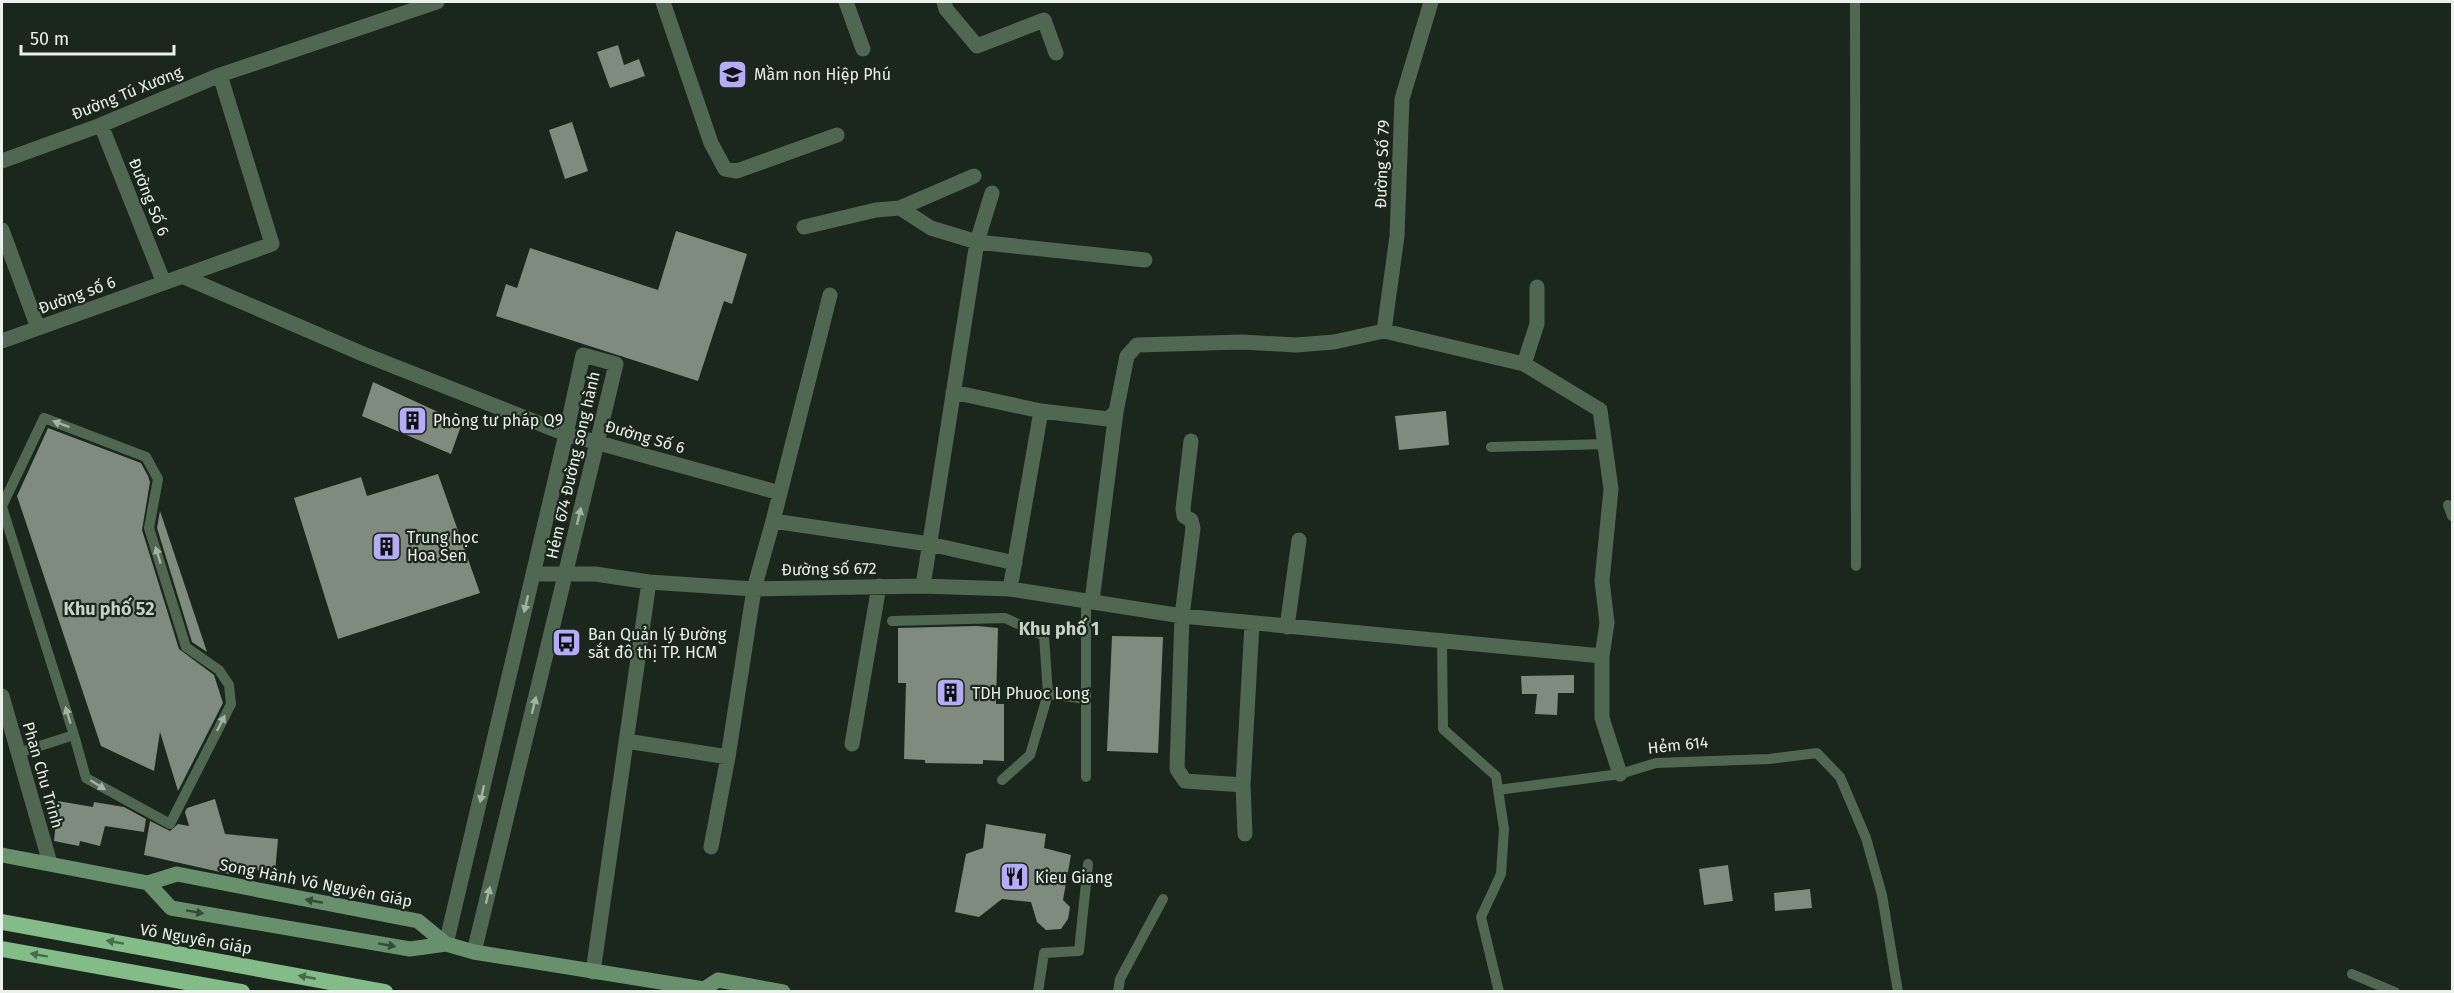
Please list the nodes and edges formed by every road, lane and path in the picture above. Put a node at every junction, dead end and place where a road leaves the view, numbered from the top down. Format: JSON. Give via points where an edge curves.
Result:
{"nodes":[{"id":1,"x":663,"y":2,"type":"edge"},
{"id":2,"x":846,"y":2,"type":"edge"},
{"id":3,"x":944,"y":2,"type":"edge"},
{"id":4,"x":1431,"y":2,"type":"edge"},
{"id":5,"x":1855,"y":2,"type":"edge"},
{"id":6,"x":428,"y":3,"type":"edge"},
{"id":7,"x":863,"y":49,"type":"dead end"},
{"id":8,"x":1056,"y":53,"type":"dead end"},
{"id":9,"x":220,"y":75,"type":"junction"},
{"id":10,"x":100,"y":125,"type":"junction"},
{"id":11,"x":837,"y":135,"type":"dead end"},
{"id":12,"x":2,"y":161,"type":"edge"},
{"id":13,"x":975,"y":176,"type":"dead end"},
{"id":14,"x":992,"y":193,"type":"dead end"},
{"id":15,"x":900,"y":208,"type":"junction"},
{"id":16,"x":804,"y":227,"type":"dead end"},
{"id":17,"x":2,"y":230,"type":"edge"},
{"id":18,"x":977,"y":242,"type":"junction"},
{"id":19,"x":1145,"y":260,"type":"dead end"},
{"id":20,"x":182,"y":276,"type":"junction"},
{"id":21,"x":164,"y":283,"type":"junction"},
{"id":22,"x":1537,"y":287,"type":"dead end"},
{"id":23,"x":830,"y":295,"type":"dead end"},
{"id":24,"x":38,"y":328,"type":"junction"},
{"id":25,"x":1384,"y":331,"type":"junction"},
{"id":26,"x":2,"y":341,"type":"edge"},
{"id":27,"x":1524,"y":364,"type":"junction"},
{"id":28,"x":953,"y":392,"type":"junction"},
{"id":29,"x":1041,"y":411,"type":"junction"},
{"id":30,"x":1116,"y":412,"type":"junction"},
{"id":31,"x":567,"y":434,"type":"junction"},
{"id":32,"x":1191,"y":441,"type":"dead end"},
{"id":33,"x":596,"y":442,"type":"junction"},
{"id":34,"x":1607,"y":444,"type":"junction"},
{"id":35,"x":1491,"y":447,"type":"dead end"},
{"id":36,"x":780,"y":493,"type":"junction"},
{"id":37,"x":2448,"y":505,"type":"dead end"},
{"id":38,"x":2,"y":506,"type":"edge"},
{"id":39,"x":2452,"y":516,"type":"edge"},
{"id":40,"x":773,"y":521,"type":"junction"},
{"id":41,"x":1299,"y":540,"type":"dead end"},
{"id":42,"x":929,"y":544,"type":"junction"},
{"id":43,"x":1015,"y":563,"type":"junction"},
{"id":44,"x":1856,"y":566,"type":"dead end"},
{"id":45,"x":533,"y":574,"type":"junction"},
{"id":46,"x":566,"y":575,"type":"junction"},
{"id":47,"x":649,"y":582,"type":"junction"},
{"id":48,"x":879,"y":586,"type":"junction"},
{"id":49,"x":923,"y":586,"type":"junction"},
{"id":50,"x":754,"y":589,"type":"junction"},
{"id":51,"x":1010,"y":589,"type":"junction"},
{"id":52,"x":1089,"y":601,"type":"junction"},
{"id":53,"x":1182,"y":616,"type":"junction"},
{"id":54,"x":892,"y":621,"type":"dead end"},
{"id":55,"x":1252,"y":624,"type":"junction"},
{"id":56,"x":1287,"y":627,"type":"junction"},
{"id":57,"x":1442,"y":641,"type":"junction"},
{"id":58,"x":1602,"y":656,"type":"junction"},
{"id":59,"x":1048,"y":694,"type":"junction"},
{"id":60,"x":2,"y":696,"type":"edge"},
{"id":61,"x":1086,"y":699,"type":"junction"},
{"id":62,"x":74,"y":735,"type":"junction"},
{"id":63,"x":626,"y":741,"type":"junction"},
{"id":64,"x":852,"y":744,"type":"dead end"},
{"id":65,"x":18,"y":753,"type":"junction"},
{"id":66,"x":728,"y":757,"type":"junction"},
{"id":67,"x":1620,"y":774,"type":"junction"},
{"id":68,"x":1086,"y":777,"type":"dead end"},
{"id":69,"x":1002,"y":780,"type":"dead end"},
{"id":70,"x":1244,"y":785,"type":"junction"},
{"id":71,"x":1498,"y":790,"type":"junction"},
{"id":72,"x":1245,"y":834,"type":"dead end"},
{"id":73,"x":711,"y":847,"type":"dead end"},
{"id":74,"x":2,"y":856,"type":"edge"},
{"id":75,"x":50,"y":863,"type":"junction"},
{"id":76,"x":1088,"y":864,"type":"dead end"},
{"id":77,"x":148,"y":883,"type":"junction"},
{"id":78,"x":1162,"y":899,"type":"dead end"},
{"id":79,"x":2,"y":922,"type":"edge"},
{"id":80,"x":446,"y":944,"type":"junction"},
{"id":81,"x":2,"y":949,"type":"edge"},
{"id":82,"x":474,"y":952,"type":"junction"},
{"id":83,"x":593,"y":972,"type":"junction"},
{"id":84,"x":2352,"y":974,"type":"dead end"},
{"id":85,"x":705,"y":990,"type":"edge"},
{"id":86,"x":242,"y":992,"type":"edge"},
{"id":87,"x":385,"y":992,"type":"edge"},
{"id":88,"x":783,"y":992,"type":"edge"},
{"id":89,"x":1038,"y":992,"type":"edge"},
{"id":90,"x":1118,"y":992,"type":"edge"},
{"id":91,"x":1498,"y":992,"type":"edge"},
{"id":92,"x":1898,"y":992,"type":"edge"},
{"id":93,"x":2395,"y":992,"type":"edge"}],
"edges":[{"from":1,"to":11,"type":"street","via":[[711,143],[725,169],[737,171]]},
{"from":2,"to":7,"type":"street"},
{"from":3,"to":8,"type":"street","via":[[977,46],[1044,21]]},
{"from":4,"to":25,"type":"street","name":"Đường Số 79","via":[[1402,99],[1397,236]]},
{"from":5,"to":44,"type":"lane"},
{"from":6,"to":9,"type":"street","name":"Đường Tú Xương"},
{"from":9,"to":10,"type":"street","name":"Đường Tú Xương"},
{"from":9,"to":20,"type":"street","name":"Đường số 6","via":[[272,244]]},
{"from":10,"to":12,"type":"street","name":"Đường Tú Xương"},
{"from":10,"to":21,"type":"street","name":"Đường Số 6"},
{"from":13,"to":15,"type":"street"},
{"from":14,"to":18,"type":"street"},
{"from":15,"to":16,"type":"street"},
{"from":15,"to":18,"type":"street","via":[[931,228]]},
{"from":17,"to":24,"type":"street"},
{"from":18,"to":19,"type":"street"},
{"from":18,"to":28,"type":"street"},
{"from":20,"to":21,"type":"street","name":"Đường số 6"},
{"from":20,"to":31,"type":"street","name":"Đường Số 6","via":[[363,354]]},
{"from":21,"to":24,"type":"street","name":"Đường số 6"},
{"from":22,"to":27,"type":"street","via":[[1537,324]]},
{"from":23,"to":36,"type":"street"},
{"from":24,"to":26,"type":"street","name":"Đường số 6"},
{"from":25,"to":27,"type":"street"},
{"from":25,"to":30,"type":"street","via":[[1334,342],[1296,345],[1137,345],[1127,356]]},
{"from":27,"to":34,"type":"street","via":[[1600,410]]},
{"from":28,"to":29,"type":"street"},
{"from":28,"to":42,"type":"street"},
{"from":29,"to":30,"type":"street","via":[[1108,419]]},
{"from":29,"to":43,"type":"street"},
{"from":30,"to":52,"type":"street"},
{"from":31,"to":33,"type":"street","name":"Đường Số 6"},
{"from":31,"to":33,"type":"street","name":"Hẻm 674 Đường song hành","via":[[583,355],[616,364]]},
{"from":31,"to":45,"type":"street","name":"Hẻm 674 Đường song hành"},
{"from":32,"to":53,"type":"street","via":[[1183,509],[1193,528]]},
{"from":33,"to":36,"type":"street","name":"Đường Số 6"},
{"from":46,"to":33,"type":"street","name":"Hẻm 674 Đường song hành","one_way":true},
{"from":34,"to":35,"type":"lane"},
{"from":34,"to":58,"type":"street","via":[[1611,489],[1602,581],[1607,623]]},
{"from":36,"to":40,"type":"street"},
{"from":37,"to":39,"type":"lane"},
{"from":62,"to":38,"type":"lane","one_way":true},
{"from":62,"to":38,"type":"lane","one_way":true,"via":[[86,778],[170,824],[231,704],[229,685],[219,670],[186,647],[149,528],[158,479],[146,457],[44,418]]},
{"from":40,"to":42,"type":"street"},
{"from":40,"to":50,"type":"street"},
{"from":41,"to":56,"type":"street"},
{"from":42,"to":43,"type":"street"},
{"from":42,"to":49,"type":"street"},
{"from":43,"to":51,"type":"street"},
{"from":45,"to":46,"type":"street","name":"Đường số 672"},
{"from":45,"to":80,"type":"street","name":"Hẻm 674 Đường song hành","one_way":true},
{"from":46,"to":47,"type":"street","name":"Đường số 672","via":[[595,574]]},
{"from":82,"to":46,"type":"street","name":"Hẻm 674 Đường song hành","one_way":true},
{"from":47,"to":50,"type":"street","name":"Đường số 672"},
{"from":47,"to":63,"type":"street"},
{"from":48,"to":49,"type":"street","name":"Đường số 672"},
{"from":48,"to":50,"type":"street","name":"Đường số 672"},
{"from":48,"to":64,"type":"street"},
{"from":49,"to":51,"type":"street","name":"Đường số 672"},
{"from":50,"to":66,"type":"street"},
{"from":51,"to":52,"type":"street","name":"Đường số 672"},
{"from":52,"to":53,"type":"street","name":"Đường số 672"},
{"from":52,"to":61,"type":"lane"},
{"from":53,"to":55,"type":"street","name":"Đường số 672"},
{"from":53,"to":70,"type":"street","via":[[1179,776],[1185,781]]},
{"from":54,"to":59,"type":"lane","via":[[1005,618],[1034,631],[1044,636]]},
{"from":55,"to":56,"type":"street","name":"Đường số 672"},
{"from":55,"to":70,"type":"street"},
{"from":56,"to":57,"type":"street","name":"Đường số 672"},
{"from":57,"to":58,"type":"street","name":"Đường số 672"},
{"from":57,"to":71,"type":"lane","via":[[1443,729],[1496,776]]},
{"from":58,"to":67,"type":"street","via":[[1602,718]]},
{"from":59,"to":61,"type":"lane"},
{"from":59,"to":69,"type":"lane","via":[[1030,755]]},
{"from":60,"to":65,"type":"street","name":"Phan Chu Trinh"},
{"from":61,"to":68,"type":"lane"},
{"from":62,"to":65,"type":"lane"},
{"from":63,"to":66,"type":"street"},
{"from":63,"to":83,"type":"street"},
{"from":65,"to":75,"type":"street","name":"Phan Chu Trinh"},
{"from":66,"to":73,"type":"street"},
{"from":67,"to":71,"type":"lane","name":"Hẻm 614"},
{"from":67,"to":92,"type":"lane","name":"Hẻm 614","via":[[1656,763],[1817,753],[1840,777],[1866,838],[1882,895]]},
{"from":70,"to":72,"type":"street"},
{"from":71,"to":91,"type":"lane","via":[[1504,829],[1502,874],[1481,917]]},
{"from":74,"to":75,"type":"main road","name":"Song Hành Võ Nguyên Giáp"},
{"from":75,"to":77,"type":"main road","name":"Song Hành Võ Nguyên Giáp"},
{"from":76,"to":89,"type":"lane","via":[[1079,951],[1044,953]]},
{"from":80,"to":77,"type":"main road","name":"Song Hành Võ Nguyên Giáp","one_way":true,"via":[[418,921],[177,874]]},
{"from":77,"to":80,"type":"main road","one_way":true,"via":[[171,908],[410,949]]},
{"from":78,"to":90,"type":"lane","via":[[1120,979]]},
{"from":87,"to":79,"type":"highway","name":"Võ Nguyên Giáp","one_way":true},
{"from":80,"to":82,"type":"main road"},
{"from":86,"to":81,"type":"highway","one_way":true},
{"from":82,"to":83,"type":"main road"},
{"from":83,"to":85,"type":"main road"},
{"from":84,"to":93,"type":"lane"},
{"from":85,"to":88,"type":"main road","via":[[718,980]]}]}
